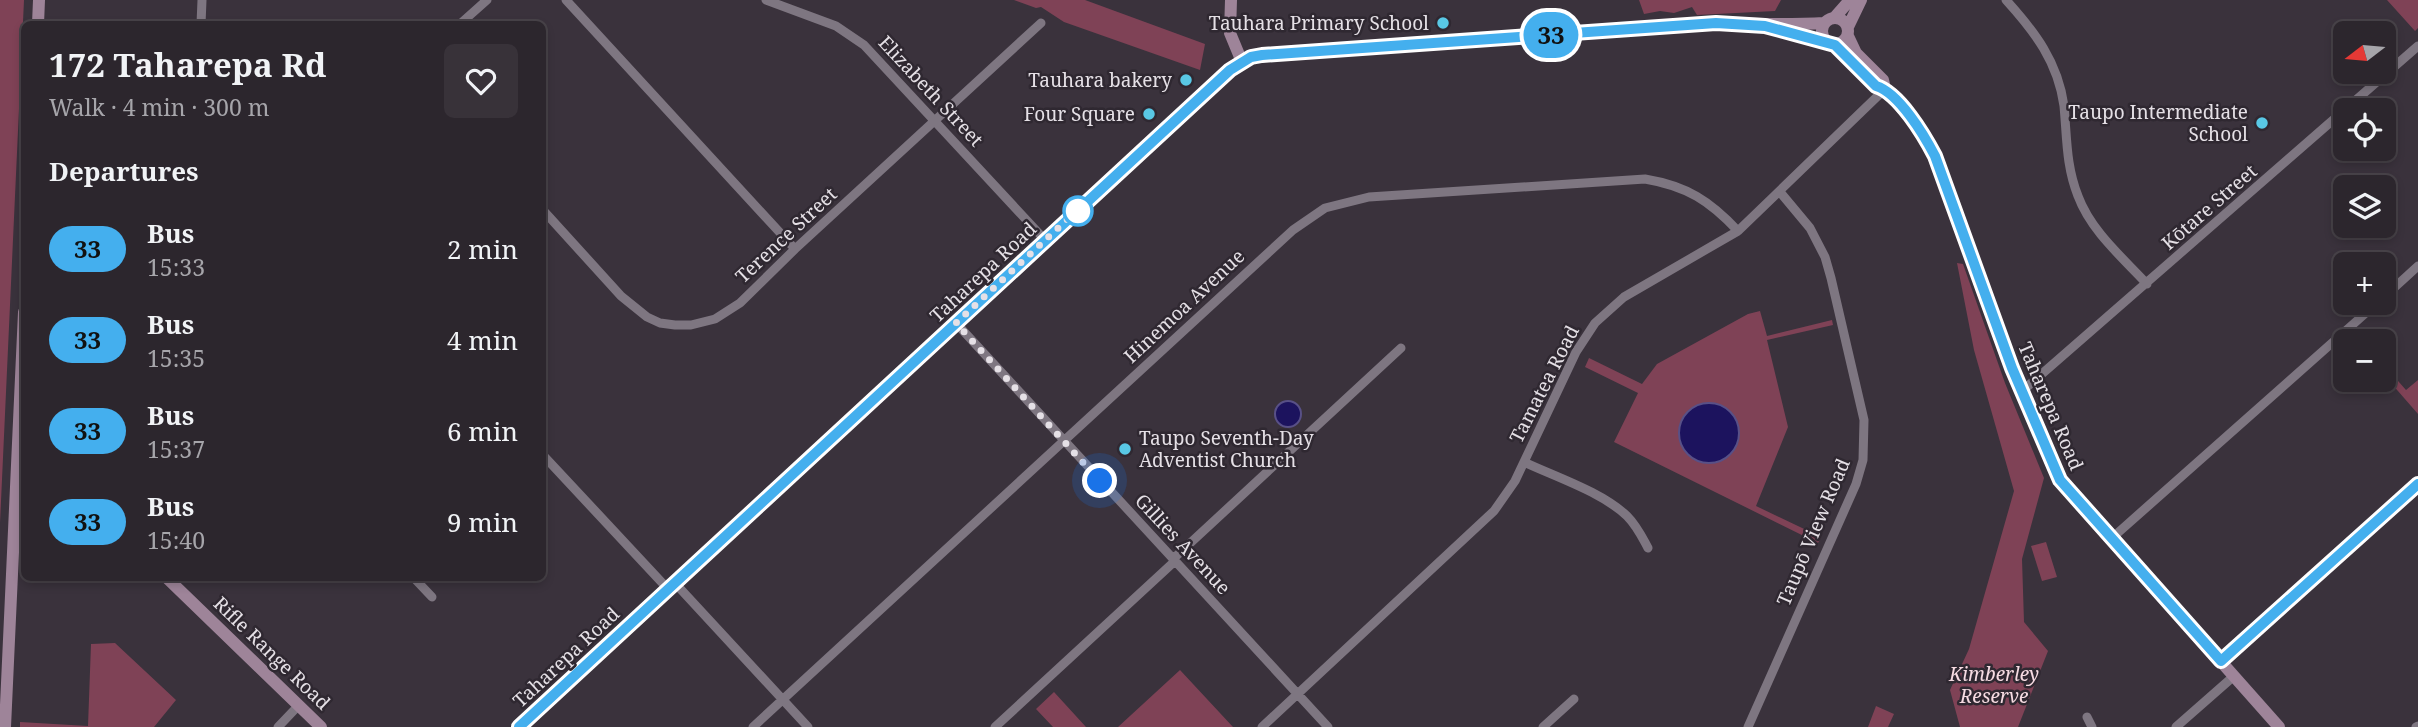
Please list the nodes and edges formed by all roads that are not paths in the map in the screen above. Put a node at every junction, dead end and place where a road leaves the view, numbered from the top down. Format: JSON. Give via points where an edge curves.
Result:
{"nodes":[{"id":1,"x":39,"y":0,"type":"edge"},
{"id":2,"x":202,"y":0,"type":"edge"},
{"id":3,"x":487,"y":0,"type":"edge"},
{"id":4,"x":566,"y":0,"type":"edge"},
{"id":5,"x":766,"y":0,"type":"edge"},
{"id":6,"x":1231,"y":0,"type":"edge"},
{"id":7,"x":1850,"y":0,"type":"edge"},
{"id":8,"x":1861,"y":0,"type":"edge"},
{"id":9,"x":2006,"y":0,"type":"edge"},
{"id":10,"x":1829,"y":20,"type":"junction"},
{"id":11,"x":38,"y":21,"type":"edge"},
{"id":12,"x":201,"y":21,"type":"edge"},
{"id":13,"x":463,"y":21,"type":"edge"},
{"id":14,"x":1041,"y":23,"type":"dead end"},
{"id":15,"x":1765,"y":26,"type":"junction"},
{"id":16,"x":1848,"y":31,"type":"junction"},
{"id":17,"x":1831,"y":43,"type":"junction"},
{"id":18,"x":2418,"y":46,"type":"edge"},
{"id":19,"x":1242,"y":62,"type":"junction"},
{"id":20,"x":1885,"y":89,"type":"junction"},
{"id":21,"x":935,"y":120,"type":"junction"},
{"id":22,"x":1780,"y":192,"type":"junction"},
{"id":23,"x":546,"y":213,"type":"edge"},
{"id":24,"x":1738,"y":231,"type":"junction"},
{"id":25,"x":1045,"y":240,"type":"junction"},
{"id":26,"x":795,"y":249,"type":"junction"},
{"id":27,"x":2418,"y":266,"type":"edge"},
{"id":28,"x":2147,"y":284,"type":"junction"},
{"id":29,"x":2396,"y":286,"type":"edge"},
{"id":30,"x":2363,"y":315,"type":"edge"},
{"id":31,"x":956,"y":323,"type":"junction"},
{"id":32,"x":1401,"y":348,"type":"dead end"},
{"id":33,"x":2021,"y":392,"type":"junction"},
{"id":34,"x":1064,"y":441,"type":"junction"},
{"id":35,"x":21,"y":449,"type":"edge"},
{"id":36,"x":546,"y":458,"type":"edge"},
{"id":37,"x":1524,"y":462,"type":"junction"},
{"id":38,"x":2418,"y":484,"type":"edge"},
{"id":39,"x":2112,"y":538,"type":"junction"},
{"id":40,"x":1648,"y":548,"type":"dead end"},
{"id":41,"x":1174,"y":560,"type":"junction"},
{"id":42,"x":170,"y":581,"type":"edge"},
{"id":43,"x":417,"y":581,"type":"edge"},
{"id":44,"x":670,"y":585,"type":"junction"},
{"id":45,"x":432,"y":597,"type":"dead end"},
{"id":46,"x":2221,"y":661,"type":"junction"},
{"id":47,"x":2234,"y":676,"type":"junction"},
{"id":48,"x":1297,"y":694,"type":"junction"},
{"id":49,"x":1574,"y":699,"type":"dead end"},
{"id":50,"x":783,"y":700,"type":"junction"},
{"id":51,"x":299,"y":705,"type":"junction"},
{"id":52,"x":2087,"y":717,"type":"dead end"},
{"id":53,"x":5,"y":727,"type":"edge"},
{"id":54,"x":278,"y":727,"type":"edge"},
{"id":55,"x":321,"y":727,"type":"edge"},
{"id":56,"x":519,"y":727,"type":"edge"},
{"id":57,"x":753,"y":727,"type":"edge"},
{"id":58,"x":808,"y":727,"type":"edge"},
{"id":59,"x":995,"y":727,"type":"edge"},
{"id":60,"x":1262,"y":727,"type":"edge"},
{"id":61,"x":1328,"y":727,"type":"edge"},
{"id":62,"x":1543,"y":727,"type":"edge"},
{"id":63,"x":1748,"y":727,"type":"edge"},
{"id":64,"x":2092,"y":727,"type":"edge"},
{"id":65,"x":2176,"y":727,"type":"edge"},
{"id":66,"x":2279,"y":727,"type":"edge"}],
"edges":[{"from":1,"to":11,"type":"street"},
{"from":2,"to":12,"type":"street"},
{"from":3,"to":13,"type":"street"},
{"from":4,"to":26,"type":"street"},
{"from":5,"to":21,"type":"street","name":"Elizabeth Street","via":[[848,32],[880,59]]},
{"from":6,"to":19,"type":"street","via":[[1230,33]]},
{"from":7,"to":10,"type":"street"},
{"from":8,"to":16,"type":"street"},
{"from":9,"to":28,"type":"street","via":[[2031,28],[2055,68],[2071,179],[2079,200],[2099,233]]},
{"from":10,"to":15,"type":"street","name":"Taharepa Road"},
{"from":10,"to":16,"type":"street","name":"Taharepa Road","via":[[1843,20]]},
{"from":10,"to":17,"type":"street","via":[[1822,35]]},
{"from":14,"to":21,"type":"street","name":"Terence Street"},
{"from":15,"to":17,"type":"street","name":"Taharepa Road"},
{"from":15,"to":19,"type":"street","name":"Taharepa Road","via":[[1716,23],[1262,55]]},
{"from":16,"to":17,"type":"street","via":[[1843,42]]},
{"from":16,"to":20,"type":"street","name":"Taharepa Road","via":[[1856,52]]},
{"from":17,"to":20,"type":"street","name":"Taharepa Road","via":[[1876,86]]},
{"from":18,"to":28,"type":"street","name":"Kōtare Street"},
{"from":19,"to":25,"type":"street","name":"Taharepa Road"},
{"from":20,"to":22,"type":"street","name":"Tamatea Road"},
{"from":20,"to":33,"type":"street","name":"Taharepa Road","via":[[1918,127],[1935,156]]},
{"from":21,"to":25,"type":"street","name":"Elizabeth Street"},
{"from":21,"to":26,"type":"street","name":"Terence Street"},
{"from":22,"to":24,"type":"street","name":"Tamatea Road"},
{"from":22,"to":63,"type":"street","name":"Taupō View Road","via":[[1810,228],[1825,257],[1861,402],[1863,460]]},
{"from":23,"to":26,"type":"street","name":"Terence Street","via":[[621,296],[660,323],[691,325],[715,319],[740,303]]},
{"from":24,"to":34,"type":"street","name":"Hinemoa Avenue","via":[[1696,194],[1645,179],[1369,197],[1336,204],[1293,230]]},
{"from":24,"to":37,"type":"street","name":"Tamatea Road","via":[[1624,298],[1595,323],[1576,352]]},
{"from":25,"to":31,"type":"street","name":"Taharepa Road"},
{"from":27,"to":29,"type":"street"},
{"from":28,"to":33,"type":"street","name":"Kōtare Street"},
{"from":30,"to":39,"type":"street"},
{"from":31,"to":34,"type":"street","name":"Gillies Avenue"},
{"from":31,"to":44,"type":"street","name":"Taharepa Road"},
{"from":32,"to":41,"type":"street"},
{"from":33,"to":39,"type":"street","name":"Taharepa Road","via":[[2060,480]]},
{"from":34,"to":41,"type":"street","name":"Gillies Avenue"},
{"from":34,"to":50,"type":"street","name":"Hinemoa Avenue"},
{"from":35,"to":53,"type":"street"},
{"from":36,"to":44,"type":"street"},
{"from":37,"to":40,"type":"street","via":[[1605,500],[1638,529]]},
{"from":37,"to":48,"type":"street","name":"Tamatea Road","via":[[1482,524]]},
{"from":38,"to":46,"type":"street"},
{"from":39,"to":46,"type":"street","name":"Taharepa Road"},
{"from":41,"to":48,"type":"street","name":"Gillies Avenue"},
{"from":41,"to":59,"type":"street"},
{"from":42,"to":51,"type":"street","name":"Rifle Range Road"},
{"from":43,"to":45,"type":"street"},
{"from":44,"to":50,"type":"street"},
{"from":44,"to":56,"type":"street","name":"Taharepa Road"},
{"from":46,"to":47,"type":"street","name":"Taharepa Road"},
{"from":47,"to":65,"type":"street"},
{"from":47,"to":66,"type":"street","name":"Taharepa Road"},
{"from":48,"to":60,"type":"street","name":"Tamatea Road"},
{"from":48,"to":61,"type":"street","name":"Gillies Avenue"},
{"from":49,"to":62,"type":"street"},
{"from":50,"to":57,"type":"street","name":"Hinemoa Avenue"},
{"from":50,"to":58,"type":"street"},
{"from":51,"to":54,"type":"street"},
{"from":51,"to":55,"type":"street","name":"Rifle Range Road"},
{"from":52,"to":64,"type":"street"}]}
